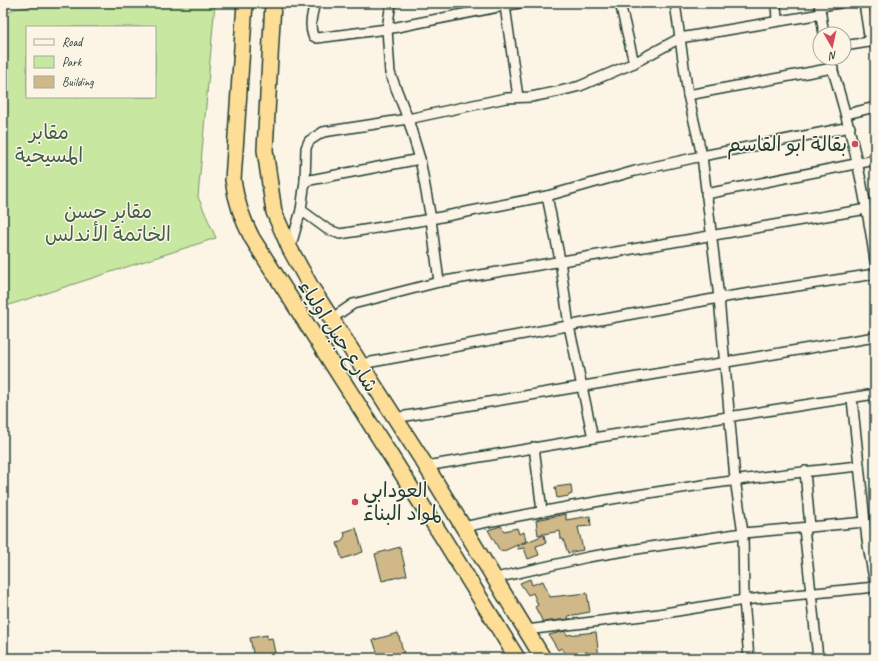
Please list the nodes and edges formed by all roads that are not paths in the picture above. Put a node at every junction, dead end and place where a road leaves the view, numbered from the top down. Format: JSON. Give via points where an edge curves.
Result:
{"nodes":[{"id":1,"x":245,"y":3,"type":"edge"},
{"id":2,"x":273,"y":3,"type":"edge"},
{"id":3,"x":315,"y":3,"type":"edge"},
{"id":4,"x":391,"y":3,"type":"edge"},
{"id":5,"x":519,"y":3,"type":"edge"},
{"id":6,"x":620,"y":3,"type":"edge"},
{"id":7,"x":675,"y":3,"type":"edge"},
{"id":8,"x":776,"y":3,"type":"edge"},
{"id":9,"x":840,"y":3,"type":"edge"},
{"id":10,"x":864,"y":3,"type":"edge"},
{"id":11,"x":505,"y":6,"type":"junction"},
{"id":12,"x":820,"y":8,"type":"edge"},
{"id":13,"x":777,"y":20,"type":"junction"},
{"id":14,"x":823,"y":26,"type":"edge"},
{"id":15,"x":387,"y":29,"type":"junction"},
{"id":16,"x":680,"y":38,"type":"junction"},
{"id":17,"x":873,"y":41,"type":"edge"},
{"id":18,"x":852,"y":45,"type":"edge"},
{"id":19,"x":634,"y":63,"type":"junction"},
{"id":20,"x":833,"y":68,"type":"joint"},
{"id":21,"x":688,"y":95,"type":"junction"},
{"id":22,"x":518,"y":97,"type":"junction"},
{"id":23,"x":875,"y":107,"type":"edge"},
{"id":24,"x":847,"y":114,"type":"junction"},
{"id":25,"x":408,"y":119,"type":"junction"},
{"id":26,"x":850,"y":127,"type":"junction"},
{"id":27,"x":702,"y":156,"type":"junction"},
{"id":28,"x":420,"y":159,"type":"junction"},
{"id":29,"x":875,"y":160,"type":"edge"},
{"id":30,"x":859,"y":164,"type":"junction"},
{"id":31,"x":305,"y":181,"type":"junction"},
{"id":32,"x":706,"y":194,"type":"junction"},
{"id":33,"x":547,"y":196,"type":"junction"},
{"id":34,"x":867,"y":209,"type":"junction"},
{"id":35,"x":301,"y":210,"type":"junction"},
{"id":36,"x":431,"y":219,"type":"junction"},
{"id":37,"x":873,"y":227,"type":"edge"},
{"id":38,"x":710,"y":236,"type":"junction"},
{"id":39,"x":290,"y":249,"type":"junction"},
{"id":40,"x":560,"y":260,"type":"junction"},
{"id":41,"x":875,"y":261,"type":"edge"},
{"id":42,"x":875,"y":274,"type":"edge"},
{"id":43,"x":439,"y":282,"type":"junction"},
{"id":44,"x":719,"y":298,"type":"junction"},
{"id":45,"x":332,"y":319,"type":"junction"},
{"id":46,"x":569,"y":326,"type":"junction"},
{"id":47,"x":875,"y":337,"type":"edge"},
{"id":48,"x":724,"y":361,"type":"junction"},
{"id":49,"x":361,"y":364,"type":"junction"},
{"id":50,"x":581,"y":388,"type":"junction"},
{"id":51,"x":875,"y":394,"type":"edge"},
{"id":52,"x":852,"y":399,"type":"junction"},
{"id":53,"x":394,"y":418,"type":"junction"},
{"id":54,"x":729,"y":418,"type":"junction"},
{"id":55,"x":593,"y":438,"type":"junction"},
{"id":56,"x":534,"y":447,"type":"junction"},
{"id":57,"x":426,"y":466,"type":"junction"},
{"id":58,"x":858,"y":466,"type":"junction"},
{"id":59,"x":805,"y":471,"type":"junction"},
{"id":60,"x":735,"y":479,"type":"junction"},
{"id":61,"x":542,"y":511,"type":"junction"},
{"id":62,"x":866,"y":522,"type":"junction"},
{"id":63,"x":463,"y":527,"type":"junction"},
{"id":64,"x":807,"y":528,"type":"junction"},
{"id":65,"x":742,"y":533,"type":"junction"},
{"id":66,"x":871,"y":539,"type":"edge"},
{"id":67,"x":496,"y":578,"type":"junction"},
{"id":68,"x":875,"y":586,"type":"edge"},
{"id":69,"x":812,"y":593,"type":"junction"},
{"id":70,"x":744,"y":600,"type":"junction"},
{"id":71,"x":526,"y":630,"type":"junction"},
{"id":72,"x":517,"y":658,"type":"edge"},
{"id":73,"x":543,"y":658,"type":"edge"},
{"id":74,"x":749,"y":658,"type":"edge"},
{"id":75,"x":818,"y":658,"type":"edge"}],
"edges":[{"from":1,"to":72,"type":"highway","name":"شارع جبل اولياء","via":[[233,180],[242,220]]},
{"from":2,"to":39,"type":"highway","name":"شارع جبل اولياء","via":[[265,150],[274,212]]},
{"from":3,"to":15,"type":"street","via":[[311,16],[311,31],[317,38]]},
{"from":4,"to":15,"type":"street"},
{"from":5,"to":11,"type":"street"},
{"from":6,"to":19,"type":"street"},
{"from":7,"to":16,"type":"street"},
{"from":8,"to":13,"type":"street"},
{"from":9,"to":12,"type":"street"},
{"from":10,"to":17,"type":"street"},
{"from":11,"to":15,"type":"street"},
{"from":11,"to":22,"type":"street"},
{"from":12,"to":13,"type":"street"},
{"from":12,"to":14,"type":"street"},
{"from":13,"to":16,"type":"street"},
{"from":15,"to":25,"type":"street","via":[[390,73]]},
{"from":16,"to":19,"type":"street"},
{"from":16,"to":21,"type":"street"},
{"from":17,"to":18,"type":"street"},
{"from":19,"to":22,"type":"street","via":[[580,86]]},
{"from":20,"to":21,"type":"street"},
{"from":20,"to":24,"type":"street"},
{"from":21,"to":27,"type":"street"},
{"from":22,"to":25,"type":"street"},
{"from":23,"to":24,"type":"street"},
{"from":24,"to":26,"type":"street"},
{"from":25,"to":28,"type":"street"},
{"from":25,"to":31,"type":"street","via":[[316,135],[306,148]]},
{"from":26,"to":27,"type":"street"},
{"from":26,"to":30,"type":"street"},
{"from":27,"to":32,"type":"street"},
{"from":27,"to":33,"type":"street","via":[[635,171]]},
{"from":28,"to":31,"type":"street"},
{"from":28,"to":36,"type":"street"},
{"from":29,"to":30,"type":"street"},
{"from":30,"to":32,"type":"street"},
{"from":30,"to":34,"type":"street"},
{"from":31,"to":35,"type":"street"},
{"from":32,"to":38,"type":"street"},
{"from":33,"to":36,"type":"street"},
{"from":33,"to":40,"type":"street"},
{"from":34,"to":37,"type":"street"},
{"from":34,"to":38,"type":"street"},
{"from":35,"to":36,"type":"street","via":[[327,229],[340,234]]},
{"from":35,"to":39,"type":"street"},
{"from":36,"to":43,"type":"street"},
{"from":37,"to":41,"type":"street"},
{"from":38,"to":40,"type":"street"},
{"from":38,"to":44,"type":"street"},
{"from":39,"to":45,"type":"highway","name":"شارع جبل اولياء"},
{"from":40,"to":43,"type":"street"},
{"from":40,"to":46,"type":"street"},
{"from":42,"to":44,"type":"street"},
{"from":43,"to":45,"type":"street","via":[[353,304]]},
{"from":44,"to":46,"type":"street"},
{"from":44,"to":48,"type":"street"},
{"from":45,"to":49,"type":"highway","name":"شارع جبل اولياء"},
{"from":46,"to":49,"type":"street"},
{"from":46,"to":50,"type":"street"},
{"from":47,"to":48,"type":"street"},
{"from":48,"to":50,"type":"street"},
{"from":48,"to":54,"type":"street"},
{"from":49,"to":53,"type":"highway","name":"شارع جبل اولياء"},
{"from":50,"to":53,"type":"street"},
{"from":50,"to":55,"type":"street"},
{"from":51,"to":52,"type":"street"},
{"from":52,"to":54,"type":"street"},
{"from":52,"to":58,"type":"street"},
{"from":53,"to":57,"type":"highway","name":"شارع جبل اولياء"},
{"from":54,"to":55,"type":"street"},
{"from":54,"to":60,"type":"street"},
{"from":55,"to":56,"type":"street"},
{"from":56,"to":57,"type":"street"},
{"from":56,"to":61,"type":"street"},
{"from":57,"to":63,"type":"highway","name":"شارع جبل اولياء"},
{"from":58,"to":59,"type":"street"},
{"from":58,"to":62,"type":"street"},
{"from":59,"to":60,"type":"street"},
{"from":59,"to":64,"type":"street"},
{"from":60,"to":61,"type":"street"},
{"from":60,"to":65,"type":"street"},
{"from":61,"to":63,"type":"street"},
{"from":62,"to":64,"type":"street"},
{"from":62,"to":66,"type":"street"},
{"from":63,"to":67,"type":"highway","name":"شارع جبل اولياء"},
{"from":64,"to":65,"type":"street"},
{"from":64,"to":69,"type":"street"},
{"from":65,"to":67,"type":"street","via":[[588,557]]},
{"from":65,"to":70,"type":"street"},
{"from":66,"to":68,"type":"street"},
{"from":67,"to":71,"type":"highway","name":"شارع جبل اولياء"},
{"from":68,"to":69,"type":"street"},
{"from":69,"to":70,"type":"street"},
{"from":69,"to":75,"type":"street"},
{"from":70,"to":71,"type":"street","via":[[659,614]]},
{"from":70,"to":74,"type":"street"},
{"from":71,"to":73,"type":"highway","name":"شارع جبل اولياء"}]}
